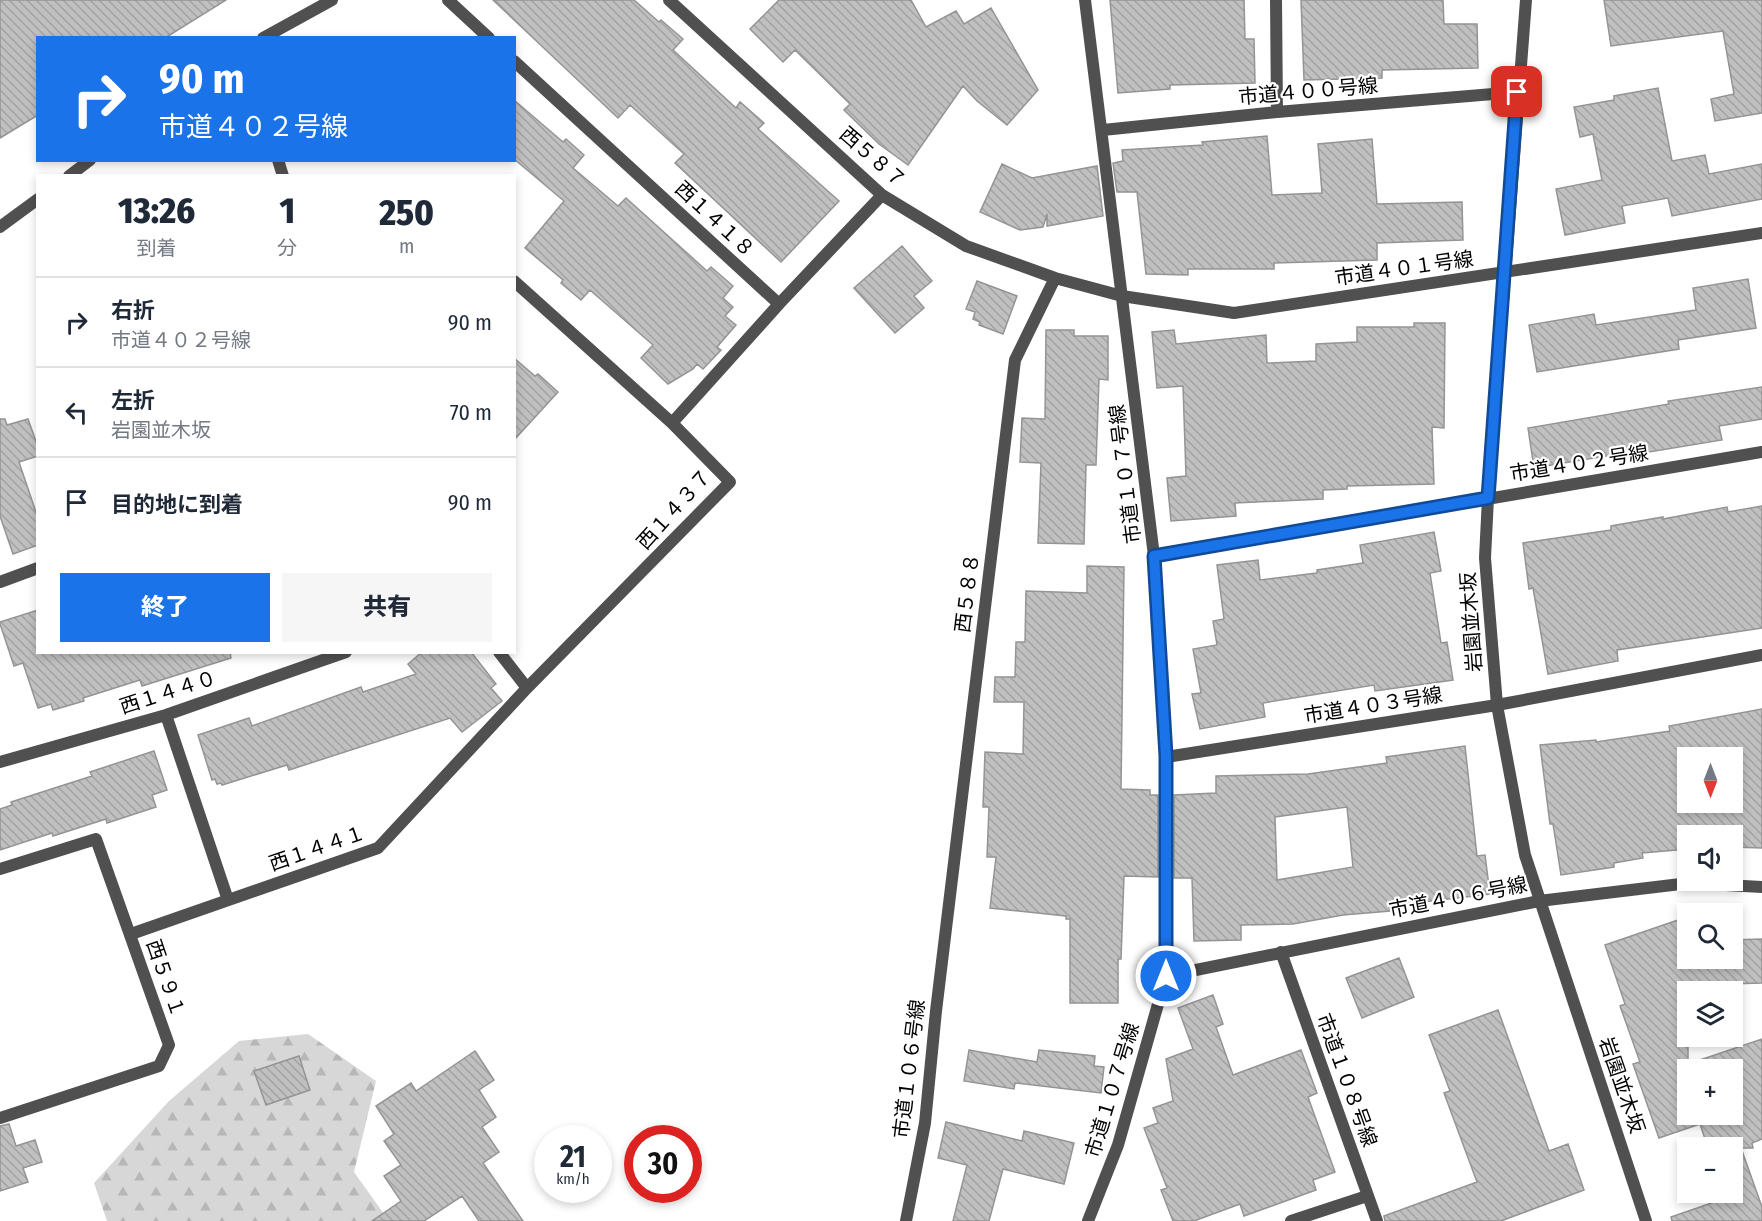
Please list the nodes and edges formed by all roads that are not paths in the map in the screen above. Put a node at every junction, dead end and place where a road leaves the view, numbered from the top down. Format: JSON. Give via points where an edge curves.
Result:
{"nodes":[{"id":1,"x":332,"y":0,"type":"edge"},
{"id":2,"x":448,"y":0,"type":"edge"},
{"id":3,"x":669,"y":0,"type":"edge"},
{"id":4,"x":1085,"y":0,"type":"edge"},
{"id":5,"x":1276,"y":0,"type":"edge"},
{"id":6,"x":1526,"y":0,"type":"edge"},
{"id":7,"x":267,"y":36,"type":"edge"},
{"id":8,"x":487,"y":36,"type":"edge"},
{"id":9,"x":516,"y":63,"type":"edge"},
{"id":10,"x":1517,"y":92,"type":"junction"},
{"id":11,"x":1277,"y":112,"type":"junction"},
{"id":12,"x":1102,"y":130,"type":"junction"},
{"id":13,"x":87,"y":162,"type":"edge"},
{"id":14,"x":72,"y":174,"type":"edge"},
{"id":15,"x":882,"y":195,"type":"junction"},
{"id":16,"x":36,"y":200,"type":"edge"},
{"id":17,"x":0,"y":227,"type":"edge"},
{"id":18,"x":1762,"y":233,"type":"edge"},
{"id":19,"x":1504,"y":273,"type":"junction"},
{"id":20,"x":1054,"y":278,"type":"junction"},
{"id":21,"x":516,"y":282,"type":"edge"},
{"id":22,"x":1122,"y":296,"type":"junction"},
{"id":23,"x":779,"y":304,"type":"junction"},
{"id":24,"x":672,"y":423,"type":"junction"},
{"id":25,"x":1762,"y":452,"type":"edge"},
{"id":26,"x":1488,"y":498,"type":"junction"},
{"id":27,"x":1154,"y":556,"type":"junction"},
{"id":28,"x":36,"y":569,"type":"edge"},
{"id":29,"x":0,"y":582,"type":"edge"},
{"id":30,"x":340,"y":654,"type":"edge"},
{"id":31,"x":502,"y":654,"type":"edge"},
{"id":32,"x":1762,"y":655,"type":"edge"},
{"id":33,"x":527,"y":688,"type":"junction"},
{"id":34,"x":1497,"y":705,"type":"junction"},
{"id":35,"x":166,"y":715,"type":"junction"},
{"id":36,"x":1166,"y":756,"type":"junction"},
{"id":37,"x":0,"y":762,"type":"edge"},
{"id":38,"x":0,"y":869,"type":"edge"},
{"id":39,"x":1762,"y":887,"type":"edge"},
{"id":40,"x":228,"y":900,"type":"junction"},
{"id":41,"x":1539,"y":901,"type":"junction"},
{"id":42,"x":947,"y":921,"type":"joint"},
{"id":43,"x":131,"y":934,"type":"junction"},
{"id":44,"x":1281,"y":952,"type":"junction"},
{"id":45,"x":1166,"y":976,"type":"junction"},
{"id":46,"x":0,"y":1118,"type":"edge"},
{"id":47,"x":1367,"y":1196,"type":"junction"},
{"id":48,"x":906,"y":1221,"type":"edge"},
{"id":49,"x":1088,"y":1221,"type":"edge"},
{"id":50,"x":1291,"y":1221,"type":"edge"},
{"id":51,"x":1377,"y":1221,"type":"edge"},
{"id":52,"x":1647,"y":1221,"type":"edge"}],
"edges":[{"from":1,"to":7,"type":"street"},
{"from":2,"to":8,"type":"street"},
{"from":3,"to":15,"type":"street","name":"西５８７"},
{"from":4,"to":12,"type":"street","name":"市道１０７号線"},
{"from":5,"to":11,"type":"street"},
{"from":6,"to":10,"type":"street","name":"岩園並木坂"},
{"from":9,"to":23,"type":"street","name":"西１４１８"},
{"from":10,"to":11,"type":"street","name":"市道４００号線"},
{"from":10,"to":19,"type":"street","name":"岩園並木坂"},
{"from":11,"to":12,"type":"street","name":"市道４００号線"},
{"from":12,"to":22,"type":"street","name":"市道１０７号線"},
{"from":13,"to":14,"type":"street"},
{"from":15,"to":20,"type":"street","name":"西５８７","via":[[966,246]]},
{"from":15,"to":23,"type":"street"},
{"from":16,"to":17,"type":"street"},
{"from":18,"to":19,"type":"street","name":"市道４０１号線"},
{"from":19,"to":22,"type":"street","name":"市道４０１号線","via":[[1234,313]]},
{"from":19,"to":26,"type":"street","name":"岩園並木坂"},
{"from":20,"to":22,"type":"street","name":"西５８７"},
{"from":20,"to":42,"type":"street","name":"西５８８","via":[[1015,360]]},
{"from":21,"to":24,"type":"street","name":"西１４３７"},
{"from":22,"to":27,"type":"street","name":"市道１０７号線"},
{"from":23,"to":24,"type":"street"},
{"from":24,"to":33,"type":"street","name":"西１４３７","via":[[730,482]]},
{"from":25,"to":26,"type":"street","name":"市道４０２号線"},
{"from":26,"to":27,"type":"street","name":"市道４０２号線"},
{"from":26,"to":34,"type":"street","name":"岩園並木坂","via":[[1485,558]]},
{"from":27,"to":36,"type":"street","name":"市道１０７号線"},
{"from":28,"to":29,"type":"street"},
{"from":30,"to":35,"type":"street","name":"西１４４０"},
{"from":31,"to":33,"type":"street"},
{"from":32,"to":34,"type":"street","name":"市道４０３号線"},
{"from":33,"to":40,"type":"street","name":"西１４４１","via":[[378,848]]},
{"from":34,"to":36,"type":"street","name":"市道４０３号線"},
{"from":34,"to":41,"type":"street","name":"岩園並木坂","via":[[1525,855]]},
{"from":35,"to":37,"type":"street","name":"西１４４０"},
{"from":35,"to":40,"type":"street"},
{"from":36,"to":45,"type":"street","name":"市道１０７号線"},
{"from":38,"to":43,"type":"street","name":"西５９１","via":[[96,839]]},
{"from":39,"to":41,"type":"street","name":"市道４０６号線","via":[[1689,882]]},
{"from":40,"to":43,"type":"street","name":"西１４４１"},
{"from":41,"to":44,"type":"street","name":"市道４０６号線"},
{"from":41,"to":52,"type":"street","name":"岩園並木坂"},
{"from":42,"to":48,"type":"street","name":"市道１０６号線","via":[[925,1123]]},
{"from":43,"to":46,"type":"street","name":"西５９１","via":[[169,1045],[159,1066]]},
{"from":44,"to":45,"type":"street","name":"市道４０６号線"},
{"from":44,"to":47,"type":"street","name":"市道１０８号線"},
{"from":45,"to":49,"type":"street","name":"市道１０７号線","via":[[1118,1144]]},
{"from":47,"to":50,"type":"street"},
{"from":47,"to":51,"type":"street","name":"市道１０８号線"}]}
